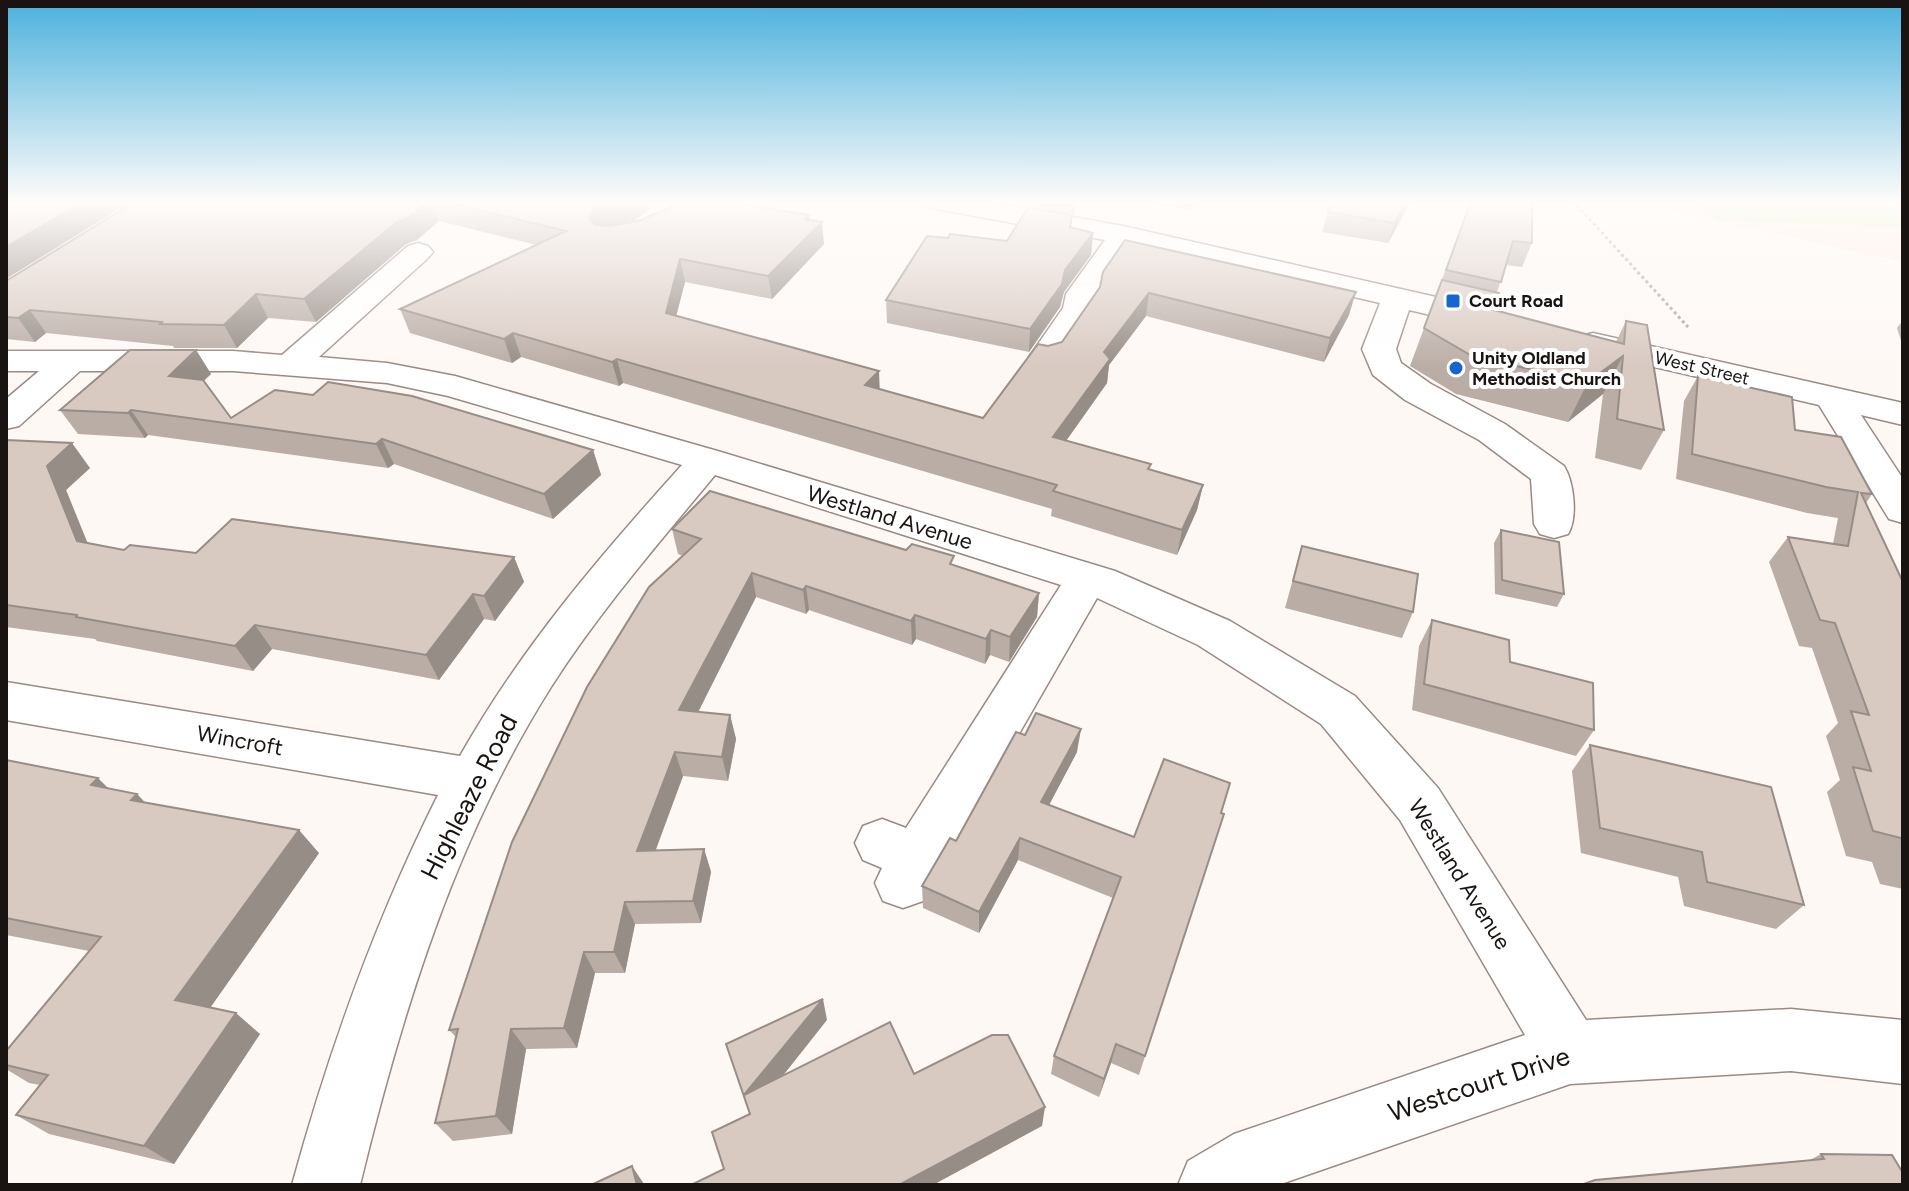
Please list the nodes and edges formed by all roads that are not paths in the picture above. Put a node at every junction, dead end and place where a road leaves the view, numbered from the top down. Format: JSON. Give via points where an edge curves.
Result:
{"nodes":[{"id":1,"x":413,"y":257,"type":"edge"},
{"id":2,"x":1108,"y":257,"type":"edge"},
{"id":3,"x":1219,"y":257,"type":"edge"},
{"id":4,"x":1398,"y":297,"type":"junction"},
{"id":5,"x":1514,"y":324,"type":"edge"},
{"id":6,"x":1557,"y":334,"type":"edge"},
{"id":7,"x":1046,"y":357,"type":"edge"},
{"id":8,"x":6,"y":361,"type":"edge"},
{"id":9,"x":69,"y":363,"type":"junction"},
{"id":10,"x":291,"y":365,"type":"junction"},
{"id":11,"x":1832,"y":398,"type":"junction"},
{"id":12,"x":1903,"y":414,"type":"edge"},
{"id":13,"x":6,"y":418,"type":"edge"},
{"id":14,"x":707,"y":460,"type":"junction"},
{"id":15,"x":1903,"y":510,"type":"edge"},
{"id":16,"x":1554,"y":524,"type":"dead end"},
{"id":17,"x":1087,"y":578,"type":"junction"},
{"id":18,"x":6,"y":701,"type":"edge"},
{"id":19,"x":473,"y":780,"type":"junction"},
{"id":20,"x":901,"y":862,"type":"dead end"},
{"id":21,"x":1570,"y":1052,"type":"junction"},
{"id":22,"x":1903,"y":1052,"type":"edge"},
{"id":23,"x":326,"y":1185,"type":"edge"},
{"id":24,"x":1212,"y":1185,"type":"edge"}],
"edges":[{"from":1,"to":10,"type":"street"},
{"from":2,"to":7,"type":"street"},
{"from":3,"to":4,"type":"street"},
{"from":4,"to":5,"type":"street"},
{"from":4,"to":16,"type":"street","via":[[1379,349],[1385,368],[1492,432],[1550,475]]},
{"from":6,"to":11,"type":"street","name":"West Street"},
{"from":8,"to":9,"type":"street","name":"Westland Avenue"},
{"from":9,"to":10,"type":"street","name":"Westland Avenue","via":[[155,359]]},
{"from":9,"to":13,"type":"street"},
{"from":10,"to":14,"type":"street","name":"Westland Avenue","via":[[387,373],[455,387]]},
{"from":11,"to":12,"type":"street","name":"West Street"},
{"from":11,"to":15,"type":"street"},
{"from":14,"to":17,"type":"street","name":"Westland Avenue"},
{"from":14,"to":19,"type":"street","name":"Highleaze Road","via":[[579,612],[532,678]]},
{"from":17,"to":20,"type":"street"},
{"from":17,"to":21,"type":"street","name":"Westland Avenue","via":[[1214,633],[1338,710],[1419,804]]},
{"from":18,"to":19,"type":"street","name":"Wincroft"},
{"from":19,"to":23,"type":"street","name":"Highleaze Road","via":[[407,923]]},
{"from":21,"to":22,"type":"street","name":"Westcourt Drive","via":[[1791,1040]]},
{"from":21,"to":24,"type":"street","name":"Westcourt Drive","via":[[1258,1158]]}]}
